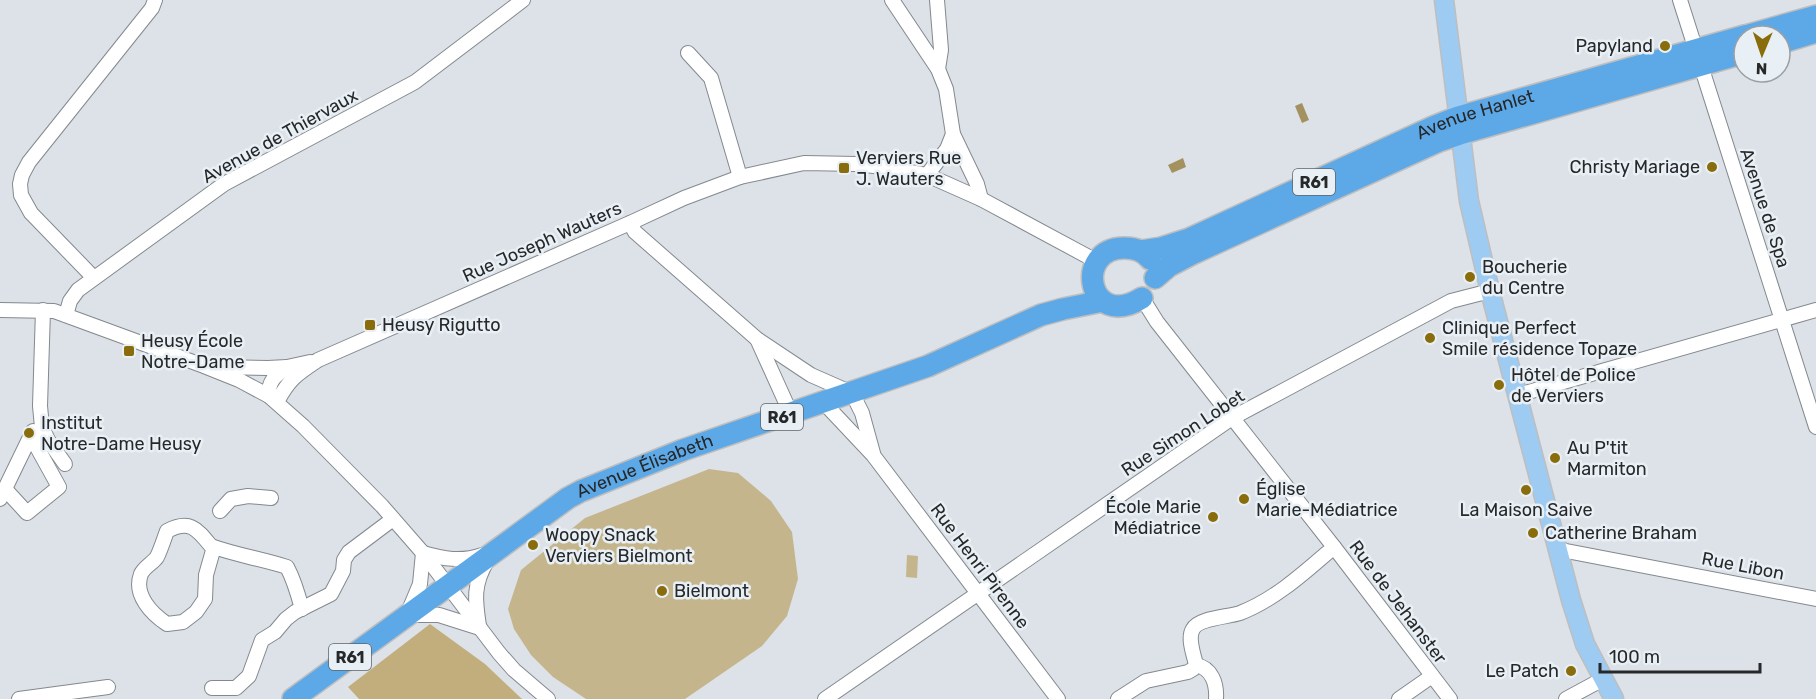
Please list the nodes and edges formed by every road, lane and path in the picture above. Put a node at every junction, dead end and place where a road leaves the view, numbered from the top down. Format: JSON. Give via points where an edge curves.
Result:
{"nodes":[{"id":1,"x":155,"y":0,"type":"edge"},
{"id":2,"x":524,"y":0,"type":"edge"},
{"id":3,"x":892,"y":0,"type":"edge"},
{"id":4,"x":937,"y":0,"type":"edge"},
{"id":5,"x":1444,"y":0,"type":"edge"},
{"id":6,"x":1680,"y":0,"type":"edge"},
{"id":7,"x":1816,"y":16,"type":"edge"},
{"id":8,"x":1788,"y":24,"type":"edge"},
{"id":9,"x":1816,"y":32,"type":"edge"},
{"id":10,"x":1792,"y":39,"type":"edge"},
{"id":11,"x":1732,"y":42,"type":"edge"},
{"id":12,"x":688,"y":53,"type":"dead end"},
{"id":13,"x":1732,"y":54,"type":"edge"},
{"id":14,"x":1698,"y":58,"type":"junction"},
{"id":15,"x":938,"y":69,"type":"junction"},
{"id":16,"x":1459,"y":125,"type":"junction"},
{"id":17,"x":953,"y":134,"type":"junction"},
{"id":18,"x":927,"y":175,"type":"junction"},
{"id":19,"x":740,"y":177,"type":"junction"},
{"id":20,"x":981,"y":199,"type":"junction"},
{"id":21,"x":630,"y":223,"type":"junction"},
{"id":22,"x":1141,"y":250,"type":"junction"},
{"id":23,"x":1095,"y":269,"type":"junction"},
{"id":24,"x":94,"y":278,"type":"junction"},
{"id":25,"x":1155,"y":278,"type":"junction"},
{"id":26,"x":1490,"y":291,"type":"junction"},
{"id":27,"x":1142,"y":298,"type":"junction"},
{"id":28,"x":1103,"y":301,"type":"junction"},
{"id":29,"x":0,"y":310,"type":"edge"},
{"id":30,"x":43,"y":310,"type":"junction"},
{"id":31,"x":1816,"y":310,"type":"edge"},
{"id":32,"x":66,"y":315,"type":"junction"},
{"id":33,"x":1041,"y":315,"type":"junction"},
{"id":34,"x":1782,"y":320,"type":"junction"},
{"id":35,"x":757,"y":339,"type":"junction"},
{"id":36,"x":318,"y":360,"type":"junction"},
{"id":37,"x":204,"y":366,"type":"junction"},
{"id":38,"x":287,"y":367,"type":"junction"},
{"id":39,"x":852,"y":393,"type":"junction"},
{"id":40,"x":1518,"y":396,"type":"junction"},
{"id":41,"x":273,"y":399,"type":"junction"},
{"id":42,"x":824,"y":403,"type":"junction"},
{"id":43,"x":790,"y":414,"type":"junction"},
{"id":44,"x":41,"y":415,"type":"junction"},
{"id":45,"x":1232,"y":418,"type":"junction"},
{"id":46,"x":1816,"y":427,"type":"edge"},
{"id":47,"x":32,"y":434,"type":"junction"},
{"id":48,"x":873,"y":456,"type":"junction"},
{"id":49,"x":64,"y":464,"type":"dead end"},
{"id":50,"x":3,"y":486,"type":"edge"},
{"id":51,"x":271,"y":498,"type":"dead end"},
{"id":52,"x":220,"y":511,"type":"dead end"},
{"id":53,"x":391,"y":517,"type":"junction"},
{"id":54,"x":214,"y":547,"type":"junction"},
{"id":55,"x":1334,"y":548,"type":"junction"},
{"id":56,"x":1556,"y":549,"type":"junction"},
{"id":57,"x":493,"y":552,"type":"junction"},
{"id":58,"x":423,"y":553,"type":"junction"},
{"id":59,"x":448,"y":586,"type":"junction"},
{"id":60,"x":978,"y":594,"type":"junction"},
{"id":61,"x":1816,"y":599,"type":"edge"},
{"id":62,"x":302,"y":609,"type":"junction"},
{"id":63,"x":407,"y":615,"type":"junction"},
{"id":64,"x":480,"y":628,"type":"junction"},
{"id":65,"x":1196,"y":665,"type":"junction"},
{"id":66,"x":1432,"y":676,"type":"junction"},
{"id":67,"x":1603,"y":679,"type":"junction"},
{"id":68,"x":108,"y":687,"type":"dead end"},
{"id":69,"x":212,"y":688,"type":"dead end"},
{"id":70,"x":19,"y":699,"type":"edge"},
{"id":71,"x":293,"y":699,"type":"edge"},
{"id":72,"x":548,"y":699,"type":"edge"},
{"id":73,"x":825,"y":699,"type":"edge"},
{"id":74,"x":1058,"y":699,"type":"edge"},
{"id":75,"x":1118,"y":699,"type":"edge"},
{"id":76,"x":1216,"y":699,"type":"edge"},
{"id":77,"x":1399,"y":699,"type":"edge"},
{"id":78,"x":1450,"y":699,"type":"edge"},
{"id":79,"x":1566,"y":699,"type":"edge"},
{"id":80,"x":1614,"y":699,"type":"edge"}],
"edges":[{"from":1,"to":24,"type":"street","via":[[29,162],[20,184],[31,213]]},
{"from":2,"to":24,"type":"street","name":"Avenue de Thiervaux","via":[[415,82],[224,184]]},
{"from":3,"to":15,"type":"street"},
{"from":4,"to":15,"type":"street","via":[[941,50]]},
{"from":5,"to":16,"type":"main road"},
{"from":6,"to":14,"type":"street","name":"Avenue de Spa"},
{"from":7,"to":8,"type":"highway","name":"Avenue Hanlet","number":"R61"},
{"from":9,"to":10,"type":"highway"},
{"from":11,"to":14,"type":"highway","name":"Avenue Hanlet","number":"R61"},
{"from":12,"to":19,"type":"street","via":[[711,78]]},
{"from":13,"to":14,"type":"highway","name":"Avenue Hanlet","number":"R61"},
{"from":14,"to":16,"type":"highway","name":"Avenue Hanlet","number":"R61"},
{"from":14,"to":34,"type":"street","name":"Avenue de Spa"},
{"from":15,"to":17,"type":"street","via":[[946,89]]},
{"from":16,"to":22,"type":"highway","name":"Avenue Hanlet","number":"R61","via":[[1433,127],[1189,239]]},
{"from":16,"to":25,"type":"highway","number":"R61","via":[[1439,141],[1192,254]]},
{"from":16,"to":26,"type":"main road","via":[[1469,201]]},
{"from":17,"to":18,"type":"street"},
{"from":17,"to":20,"type":"street"},
{"from":18,"to":19,"type":"street","name":"Rue Joseph Wauters","via":[[891,168],[804,163]]},
{"from":18,"to":20,"type":"street","name":"Rue Joseph Wauters"},
{"from":19,"to":21,"type":"street","name":"Rue Joseph Wauters"},
{"from":20,"to":23,"type":"street","name":"Rue Joseph Wauters"},
{"from":21,"to":35,"type":"street","via":[[635,232]]},
{"from":21,"to":36,"type":"street","name":"Rue Joseph Wauters"},
{"from":22,"to":23,"type":"highway","number":"R61","via":[[1112,250]]},
{"from":22,"to":25,"type":"highway","via":[[1153,264]]},
{"from":23,"to":28,"type":"highway","via":[[1092,285]]},
{"from":23,"to":33,"type":"highway","name":"Avenue Élisabeth","number":"R61"},
{"from":24,"to":32,"type":"street","name":"Avenue de Thiervaux","via":[[70,301]]},
{"from":25,"to":27,"type":"main road","number":"R61"},
{"from":26,"to":40,"type":"main road"},
{"from":26,"to":45,"type":"street","name":"Rue Simon Lobet","via":[[1451,301]]},
{"from":27,"to":28,"type":"highway","number":"R61","via":[[1124,306]]},
{"from":27,"to":45,"type":"street","name":"Rue de Jehanster"},
{"from":28,"to":33,"type":"highway","name":"Avenue Élisabeth","number":"R61"},
{"from":29,"to":30,"type":"street"},
{"from":30,"to":32,"type":"street"},
{"from":30,"to":44,"type":"street"},
{"from":31,"to":34,"type":"street"},
{"from":32,"to":37,"type":"street"},
{"from":33,"to":39,"type":"highway","name":"Avenue Élisabeth","number":"R61","via":[[928,366]]},
{"from":34,"to":40,"type":"street"},
{"from":34,"to":46,"type":"street","name":"Avenue de Spa"},
{"from":35,"to":39,"type":"street","via":[[811,375]]},
{"from":35,"to":43,"type":"street"},
{"from":36,"to":38,"type":"street"},
{"from":36,"to":41,"type":"street","via":[[294,375]]},
{"from":37,"to":38,"type":"street"},
{"from":37,"to":41,"type":"street"},
{"from":38,"to":41,"type":"street","via":[[270,382],[268,389]]},
{"from":39,"to":42,"type":"highway","name":"Avenue Élisabeth","number":"R61"},
{"from":39,"to":48,"type":"street","name":"Rue Henri Pirenne","via":[[862,413]]},
{"from":40,"to":56,"type":"main road"},
{"from":41,"to":53,"type":"street"},
{"from":42,"to":43,"type":"highway","name":"Avenue Élisabeth","number":"R61"},
{"from":42,"to":48,"type":"street","name":"Rue Henri Pirenne"},
{"from":43,"to":57,"type":"highway","name":"Avenue Élisabeth","number":"R61","via":[[683,450],[581,491]]},
{"from":44,"to":47,"type":"street"},
{"from":44,"to":49,"type":"street","via":[[48,440]]},
{"from":45,"to":55,"type":"street","name":"Rue de Jehanster"},
{"from":45,"to":60,"type":"street","name":"Rue Simon Lobet"},
{"from":47,"to":50,"type":"street"},
{"from":47,"to":50,"type":"street","via":[[59,487],[27,513]]},
{"from":48,"to":60,"type":"street","name":"Rue Henri Pirenne"},
{"from":51,"to":52,"type":"street","via":[[231,499]]},
{"from":53,"to":58,"type":"street"},
{"from":53,"to":62,"type":"street","via":[[344,560],[331,594]]},
{"from":54,"to":54,"type":"street","via":[[206,575],[205,599],[196,612],[183,622],[167,624],[155,616],[144,602],[139,584],[167,531],[178,525],[190,525]]},
{"from":54,"to":62,"type":"street","via":[[287,567],[296,583]]},
{"from":55,"to":65,"type":"street","via":[[1261,603],[1194,626],[1191,642]]},
{"from":55,"to":66,"type":"street","name":"Rue de Jehanster"},
{"from":56,"to":61,"type":"street","name":"Rue Libon"},
{"from":56,"to":67,"type":"main road","via":[[1585,644]]},
{"from":57,"to":58,"type":"street","via":[[457,560]]},
{"from":57,"to":59,"type":"highway","name":"Avenue Élisabeth","number":"R61"},
{"from":57,"to":64,"type":"street","via":[[479,575],[476,590]]},
{"from":58,"to":59,"type":"street"},
{"from":58,"to":63,"type":"street","via":[[420,584]]},
{"from":59,"to":63,"type":"highway","name":"Avenue Élisabeth","number":"R61"},
{"from":59,"to":64,"type":"street"},
{"from":60,"to":73,"type":"street","name":"Rue Simon Lobet"},
{"from":60,"to":74,"type":"street","name":"Rue Henri Pirenne"},
{"from":62,"to":69,"type":"street","via":[[262,640],[249,676],[236,688]]},
{"from":63,"to":64,"type":"street","via":[[439,615]]},
{"from":63,"to":71,"type":"highway","name":"Avenue Élisabeth","number":"R61"},
{"from":64,"to":72,"type":"street","via":[[514,670]]},
{"from":65,"to":75,"type":"street","via":[[1188,672],[1140,683]]},
{"from":65,"to":76,"type":"street","via":[[1212,674]]},
{"from":66,"to":77,"type":"street"},
{"from":66,"to":78,"type":"street","name":"Rue de Jehanster"},
{"from":67,"to":79,"type":"street"},
{"from":67,"to":80,"type":"main road"},
{"from":68,"to":70,"type":"street"}]}
